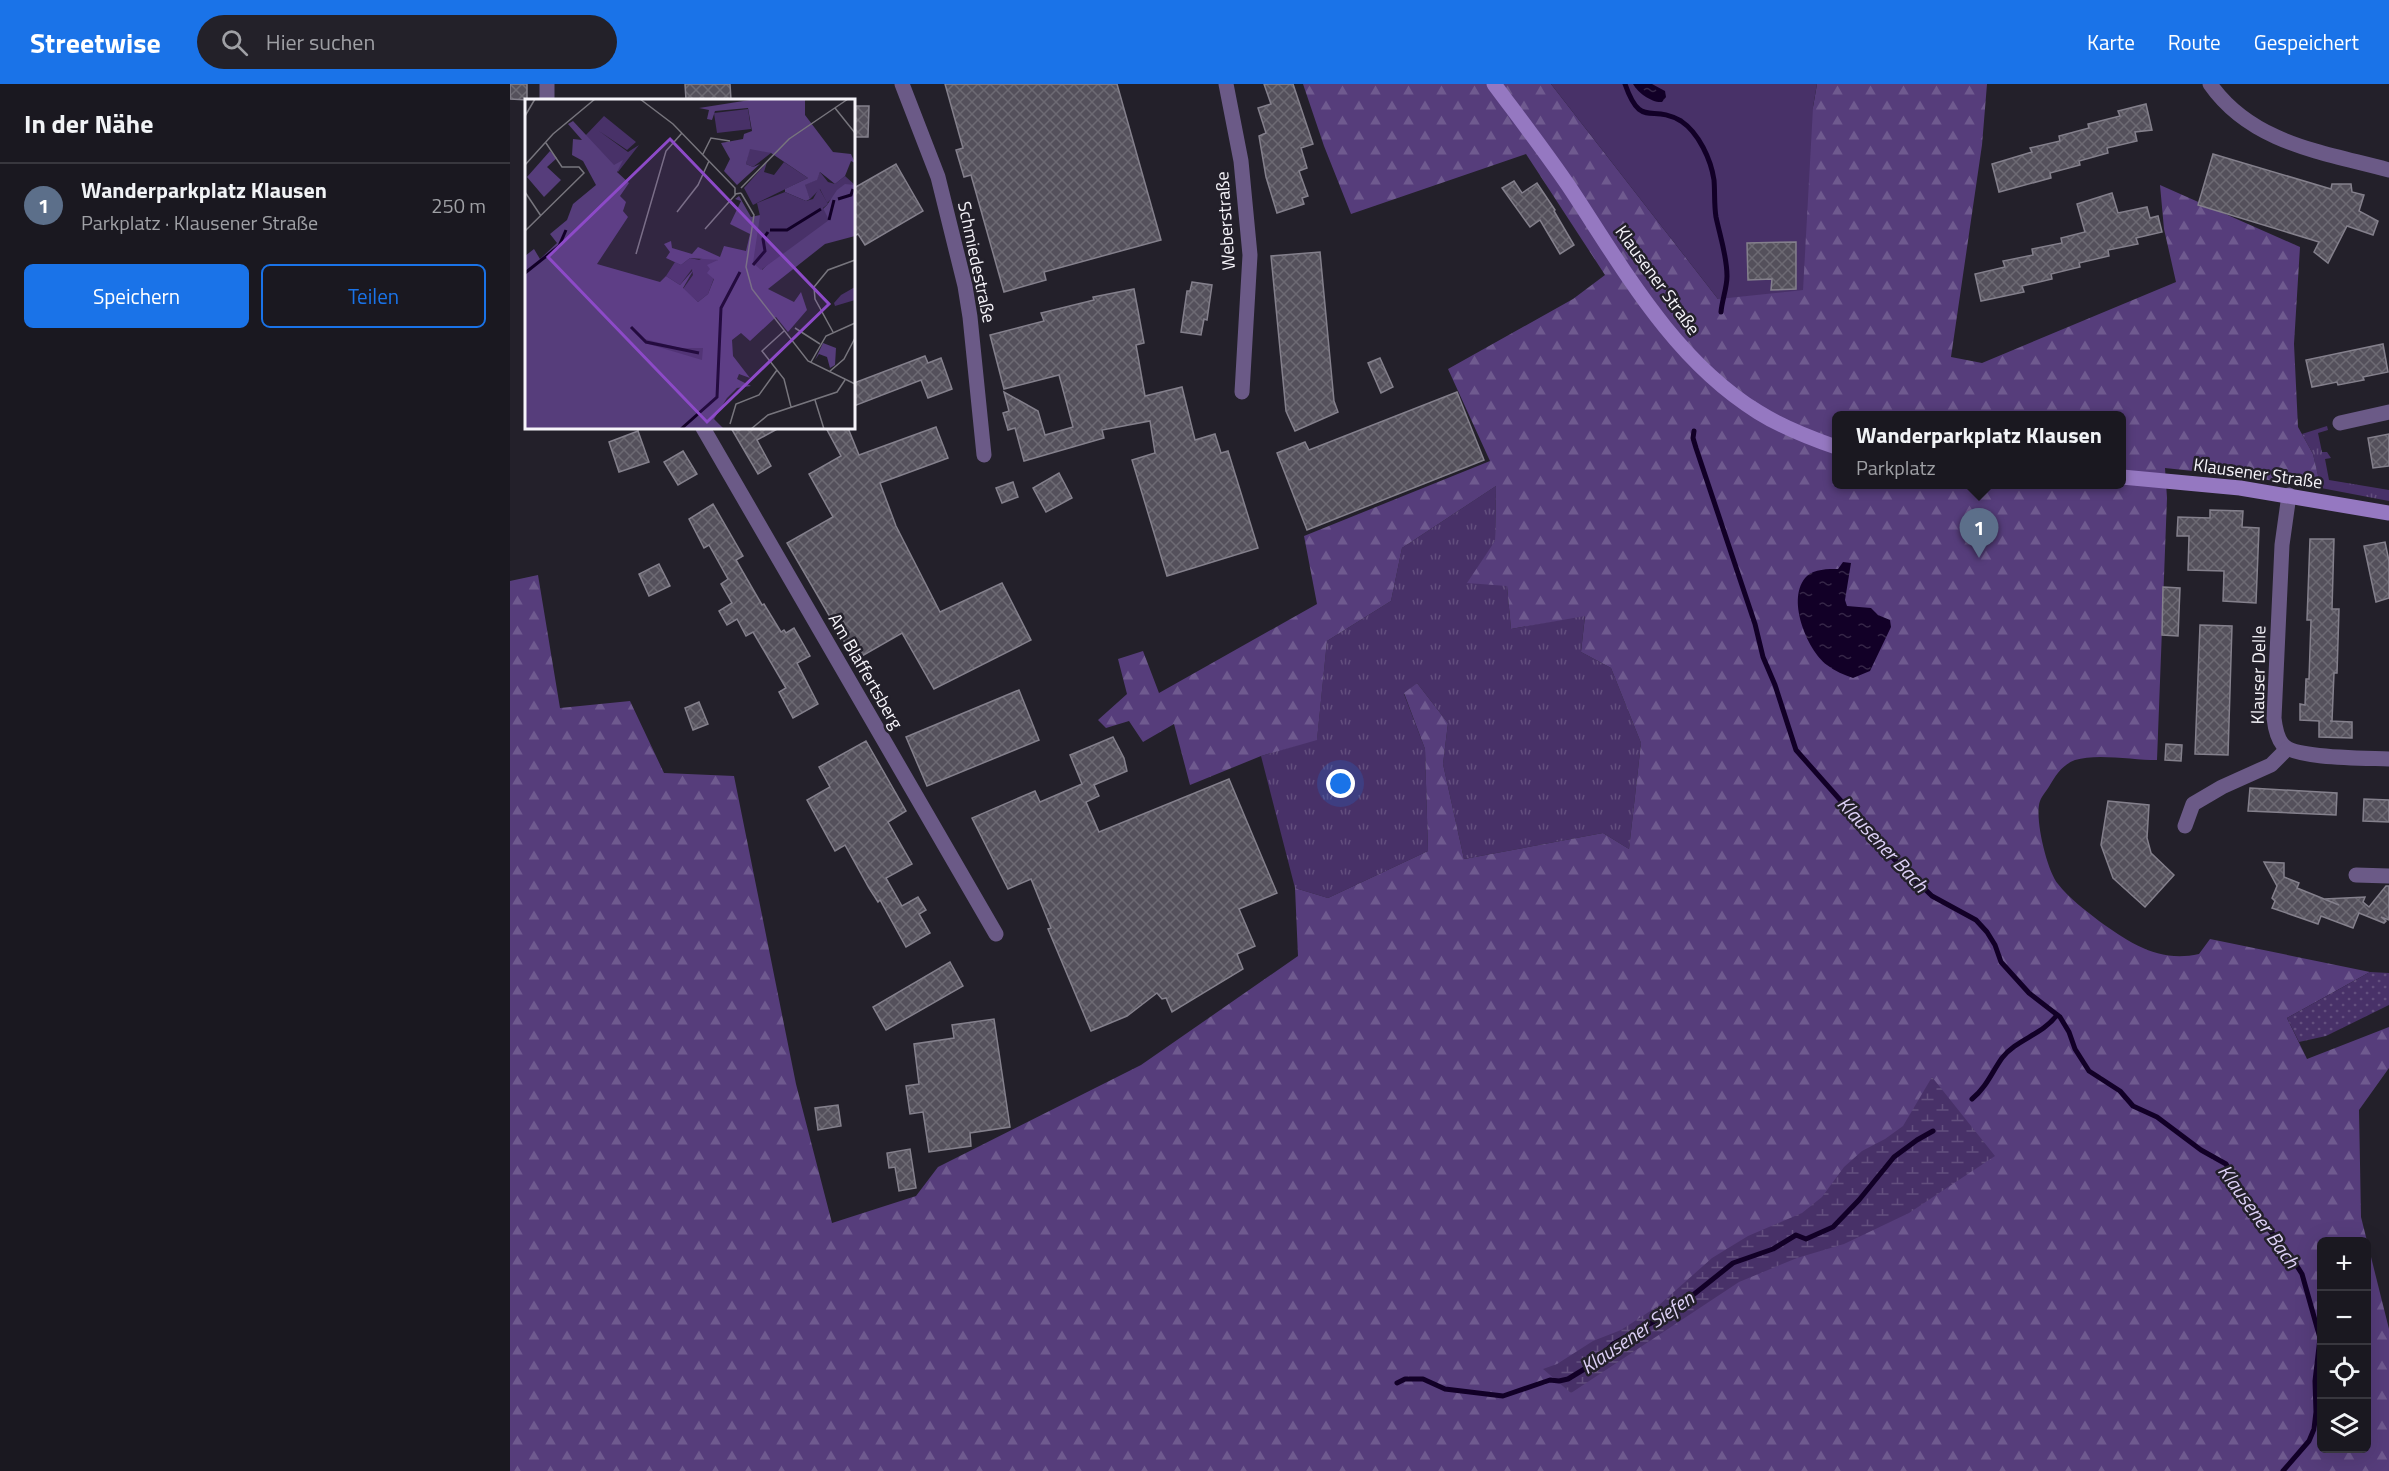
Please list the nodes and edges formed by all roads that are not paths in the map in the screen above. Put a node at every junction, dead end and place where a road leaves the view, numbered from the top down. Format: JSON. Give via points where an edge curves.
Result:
{"nodes":[{"id":1,"x":547,"y":84,"type":"edge"},
{"id":2,"x":902,"y":84,"type":"edge"},
{"id":3,"x":1226,"y":84,"type":"edge"},
{"id":4,"x":1494,"y":84,"type":"edge"},
{"id":5,"x":2210,"y":84,"type":"edge"},
{"id":6,"x":548,"y":99,"type":"edge"},
{"id":7,"x":2389,"y":171,"type":"edge"},
{"id":8,"x":1242,"y":393,"type":"dead end"},
{"id":9,"x":2389,"y":412,"type":"edge"},
{"id":10,"x":2340,"y":423,"type":"dead end"},
{"id":11,"x":704,"y":429,"type":"edge"},
{"id":12,"x":1832,"y":446,"type":"edge"},
{"id":13,"x":984,"y":455,"type":"dead end"},
{"id":14,"x":2126,"y":477,"type":"edge"},
{"id":15,"x":2289,"y":495,"type":"junction"},
{"id":16,"x":2389,"y":513,"type":"edge"},
{"id":17,"x":2287,"y":749,"type":"junction"},
{"id":18,"x":2389,"y":759,"type":"edge"},
{"id":19,"x":2185,"y":826,"type":"dead end"},
{"id":20,"x":2356,"y":875,"type":"dead end"},
{"id":21,"x":2389,"y":876,"type":"edge"},
{"id":22,"x":996,"y":934,"type":"dead end"}],
"edges":[{"from":1,"to":6,"type":"street"},
{"from":2,"to":13,"type":"street","name":"Schmiedestraße","via":[[938,177],[965,286]]},
{"from":3,"to":8,"type":"street","name":"Weberstraße","via":[[1241,160],[1250,255]]},
{"from":4,"to":12,"type":"main road","name":"Klausener Straße","via":[[1570,188],[1632,284],[1699,365],[1757,412]]},
{"from":5,"to":7,"type":"street","via":[[2254,128],[2275,138]]},
{"from":9,"to":10,"type":"street"},
{"from":11,"to":22,"type":"street","name":"Am Blaffertsberg"},
{"from":14,"to":15,"type":"main road","name":"Klausener Straße"},
{"from":15,"to":16,"type":"main road","name":"Klausener Straße"},
{"from":15,"to":17,"type":"street","name":"Klauser Delle","via":[[2282,545],[2274,718],[2281,743]]},
{"from":17,"to":18,"type":"street","via":[[2303,754]]},
{"from":17,"to":19,"type":"street","via":[[2271,765],[2193,804]]},
{"from":20,"to":21,"type":"street"}]}
